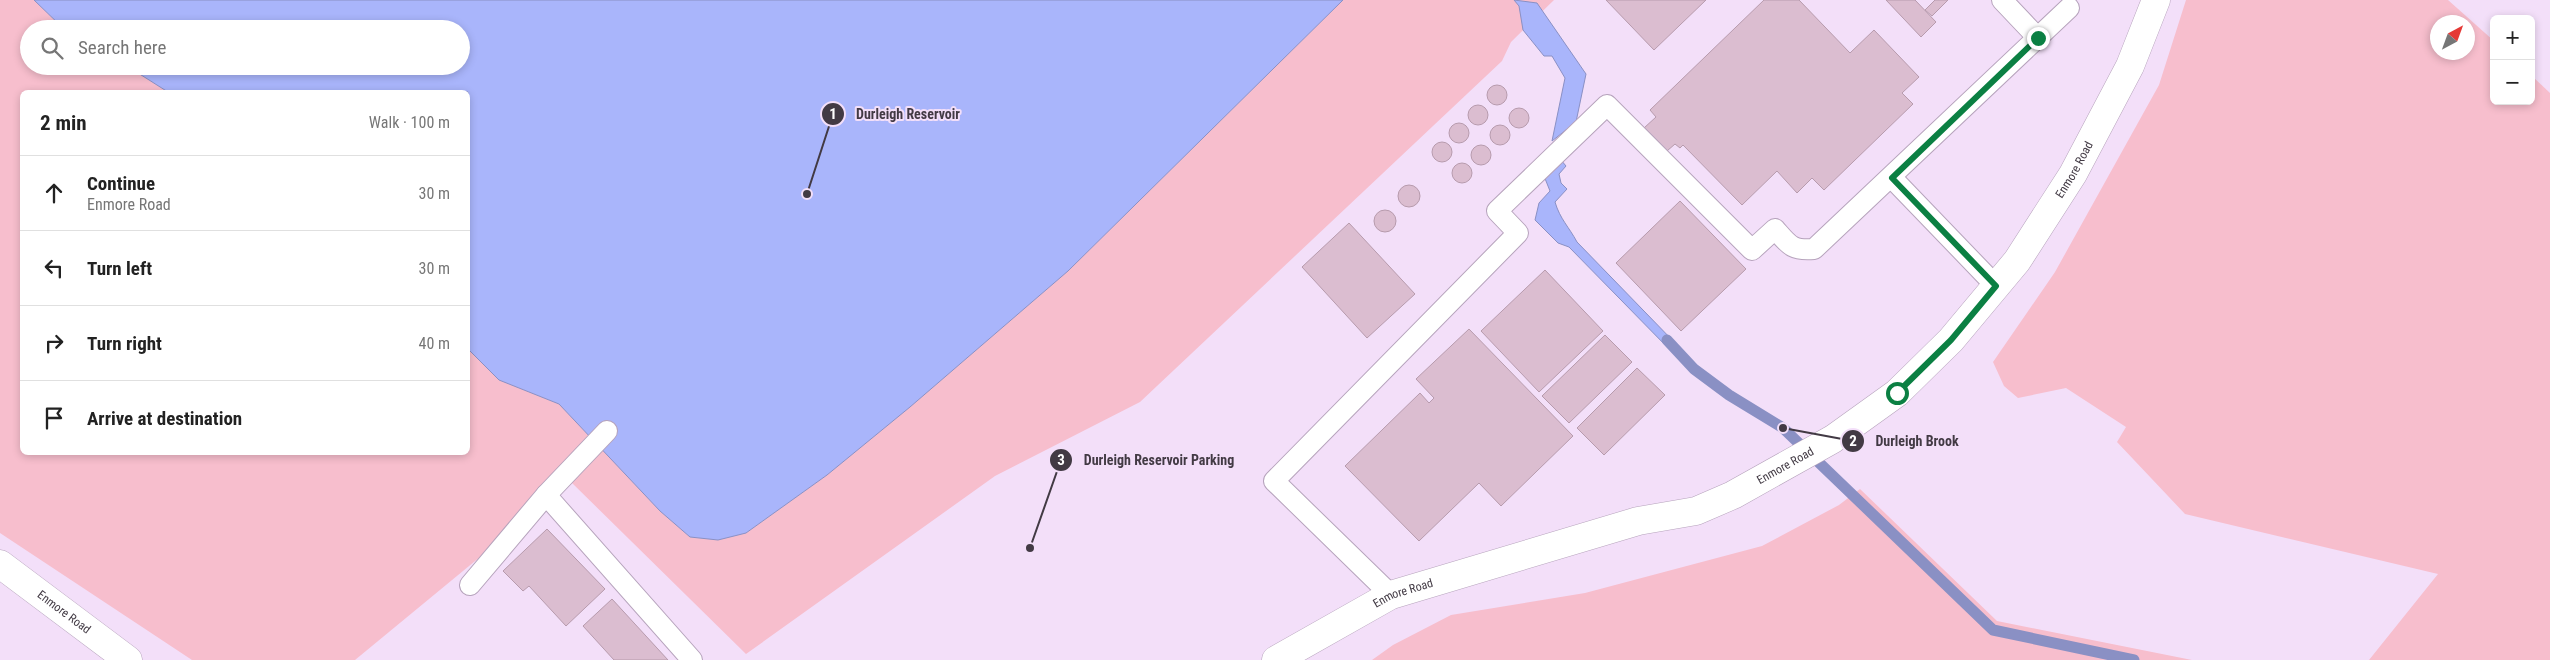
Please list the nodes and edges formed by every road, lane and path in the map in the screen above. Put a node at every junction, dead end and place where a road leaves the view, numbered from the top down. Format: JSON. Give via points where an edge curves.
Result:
{"nodes":[{"id":1,"x":2002,"y":0,"type":"edge"},
{"id":2,"x":2156,"y":0,"type":"edge"},
{"id":3,"x":2069,"y":8,"type":"dead end"},
{"id":4,"x":2038,"y":38,"type":"junction"},
{"id":5,"x":1892,"y":178,"type":"junction"},
{"id":6,"x":1996,"y":286,"type":"junction"},
{"id":7,"x":607,"y":431,"type":"dead end"},
{"id":8,"x":546,"y":495,"type":"junction"},
{"id":9,"x":0,"y":564,"type":"edge"},
{"id":10,"x":470,"y":585,"type":"dead end"},
{"id":11,"x":1391,"y":595,"type":"junction"},
{"id":12,"x":128,"y":660,"type":"edge"},
{"id":13,"x":692,"y":660,"type":"edge"},
{"id":14,"x":1276,"y":660,"type":"edge"}],
"edges":[{"from":1,"to":4,"type":"lane"},
{"from":2,"to":6,"type":"street","name":"Enmore Road","via":[[2130,66],[2073,174],[2017,261]]},
{"from":3,"to":4,"type":"lane"},
{"from":4,"to":5,"type":"lane"},
{"from":5,"to":6,"type":"lane"},
{"from":5,"to":11,"type":"lane","via":[[1814,249],[1798,250],[1775,229],[1752,250],[1607,104],[1497,211],[1518,233],[1274,481]]},
{"from":6,"to":11,"type":"street","name":"Enmore Road","via":[[1951,340],[1897,393],[1833,439],[1733,495],[1696,511],[1638,521]]},
{"from":7,"to":8,"type":"lane"},
{"from":8,"to":10,"type":"lane"},
{"from":8,"to":13,"type":"lane"},
{"from":9,"to":12,"type":"street","name":"Enmore Road"},
{"from":11,"to":14,"type":"street","name":"Enmore Road"}]}
